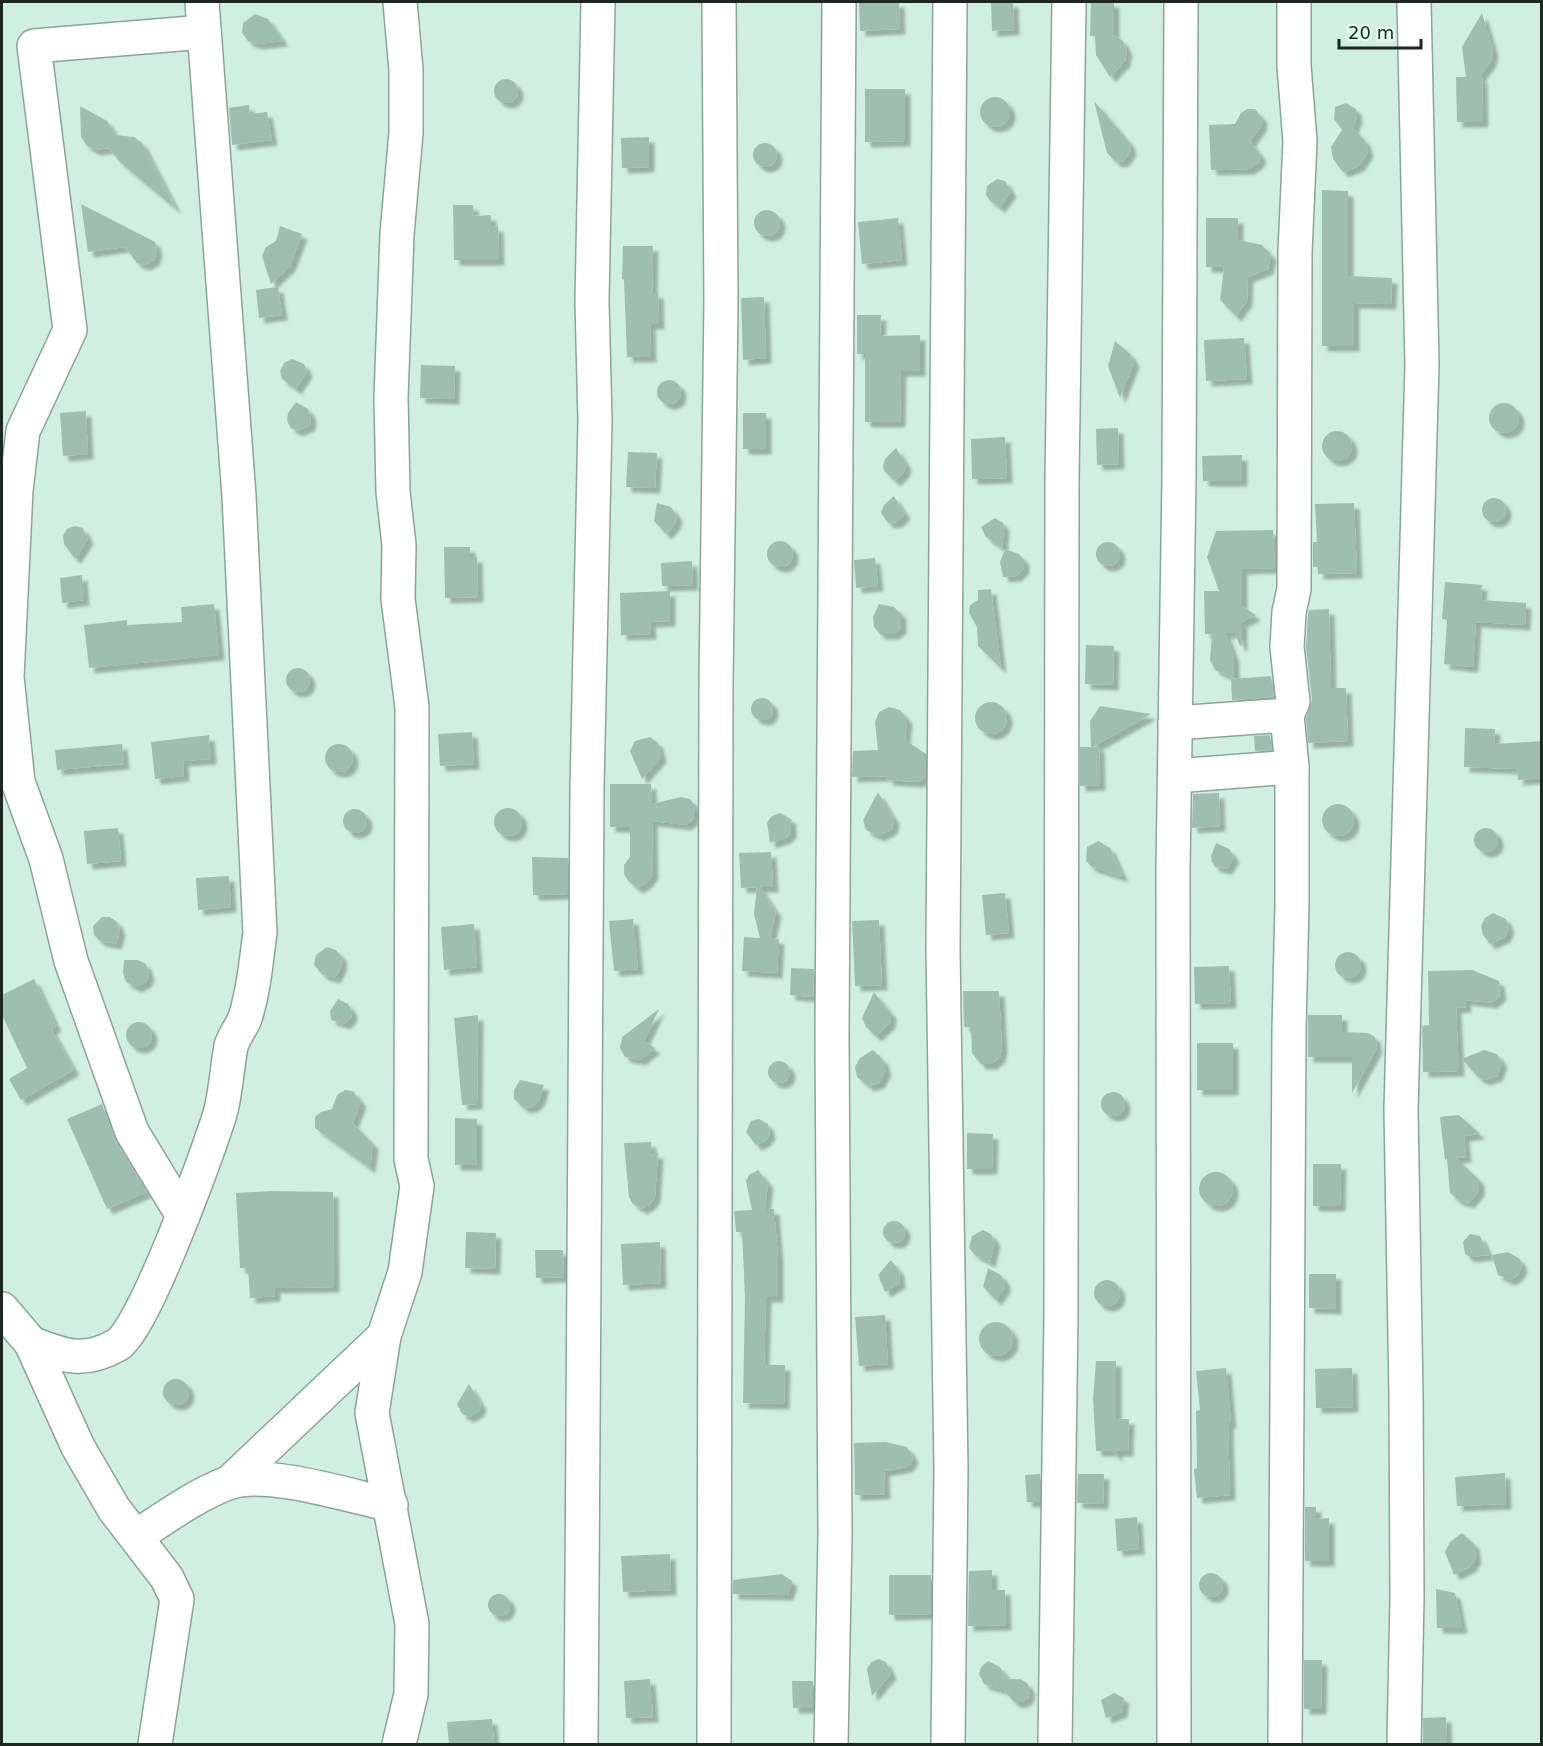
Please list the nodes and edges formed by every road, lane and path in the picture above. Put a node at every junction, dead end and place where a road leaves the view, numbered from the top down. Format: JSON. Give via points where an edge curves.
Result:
{"nodes":[{"id":1,"x":400,"y":2,"type":"edge"},
{"id":2,"x":598,"y":2,"type":"edge"},
{"id":3,"x":719,"y":2,"type":"edge"},
{"id":4,"x":839,"y":2,"type":"edge"},
{"id":5,"x":950,"y":2,"type":"edge"},
{"id":6,"x":1069,"y":2,"type":"edge"},
{"id":7,"x":1181,"y":2,"type":"edge"},
{"id":8,"x":1294,"y":2,"type":"edge"},
{"id":9,"x":1414,"y":2,"type":"edge"},
{"id":10,"x":203,"y":17,"type":"edge"},
{"id":11,"x":1287,"y":715,"type":"junction"},
{"id":12,"x":1175,"y":723,"type":"junction"},
{"id":13,"x":1292,"y":767,"type":"junction"},
{"id":14,"x":1175,"y":776,"type":"junction"},
{"id":15,"x":183,"y":1216,"type":"junction"},
{"id":16,"x":2,"y":1309,"type":"edge"},
{"id":17,"x":384,"y":1336,"type":"junction"},
{"id":18,"x":31,"y":1343,"type":"junction"},
{"id":19,"x":230,"y":1482,"type":"junction"},
{"id":20,"x":390,"y":1505,"type":"junction"},
{"id":21,"x":137,"y":1536,"type":"junction"},
{"id":22,"x":155,"y":1744,"type":"edge"},
{"id":23,"x":399,"y":1744,"type":"edge"},
{"id":24,"x":581,"y":1744,"type":"edge"},
{"id":25,"x":714,"y":1744,"type":"edge"},
{"id":26,"x":831,"y":1744,"type":"edge"},
{"id":27,"x":948,"y":1744,"type":"edge"},
{"id":28,"x":1055,"y":1744,"type":"edge"},
{"id":29,"x":1174,"y":1744,"type":"edge"},
{"id":30,"x":1285,"y":1744,"type":"edge"},
{"id":31,"x":1404,"y":1744,"type":"edge"}],
"edges":[{"from":1,"to":17,"type":"street","via":[[406,133],[397,234],[391,398],[398,599],[412,707],[411,1159],[417,1186],[405,1272]]},
{"from":2,"to":24,"type":"street","via":[[587,799]]},
{"from":3,"to":25,"type":"street"},
{"from":4,"to":26,"type":"street","via":[[832,1034],[835,1534]]},
{"from":5,"to":27,"type":"street","via":[[943,949],[951,1469]]},
{"from":6,"to":28,"type":"street","via":[[1062,479],[1061,1293]]},
{"from":7,"to":12,"type":"street"},
{"from":8,"to":11,"type":"street","via":[[1300,141],[1295,252],[1294,589],[1288,612],[1287,646],[1293,702]]},
{"from":9,"to":31,"type":"street","via":[[1422,364],[1401,1109],[1406,1395]]},
{"from":10,"to":15,"type":"street","via":[[239,496],[260,933],[250,996],[232,1044],[220,1111]]},
{"from":10,"to":15,"type":"street","via":[[34,46],[70,330],[23,431],[16,490],[7,677],[18,782],[46,859],[71,961],[132,1132]]},
{"from":11,"to":12,"type":"street"},
{"from":11,"to":13,"type":"street"},
{"from":12,"to":14,"type":"street"},
{"from":13,"to":14,"type":"street"},
{"from":13,"to":30,"type":"street"},
{"from":14,"to":29,"type":"street"},
{"from":15,"to":18,"type":"street","via":[[141,1313],[119,1345],[89,1356],[64,1357]]},
{"from":16,"to":18,"type":"street"},
{"from":17,"to":19,"type":"street"},
{"from":17,"to":20,"type":"street","via":[[372,1413]]},
{"from":18,"to":21,"type":"street","via":[[78,1447],[114,1509]]},
{"from":19,"to":20,"type":"street","via":[[271,1479]]},
{"from":19,"to":21,"type":"street"},
{"from":20,"to":23,"type":"street","via":[[412,1624],[411,1694]]},
{"from":21,"to":22,"type":"street","via":[[177,1599]]}]}
